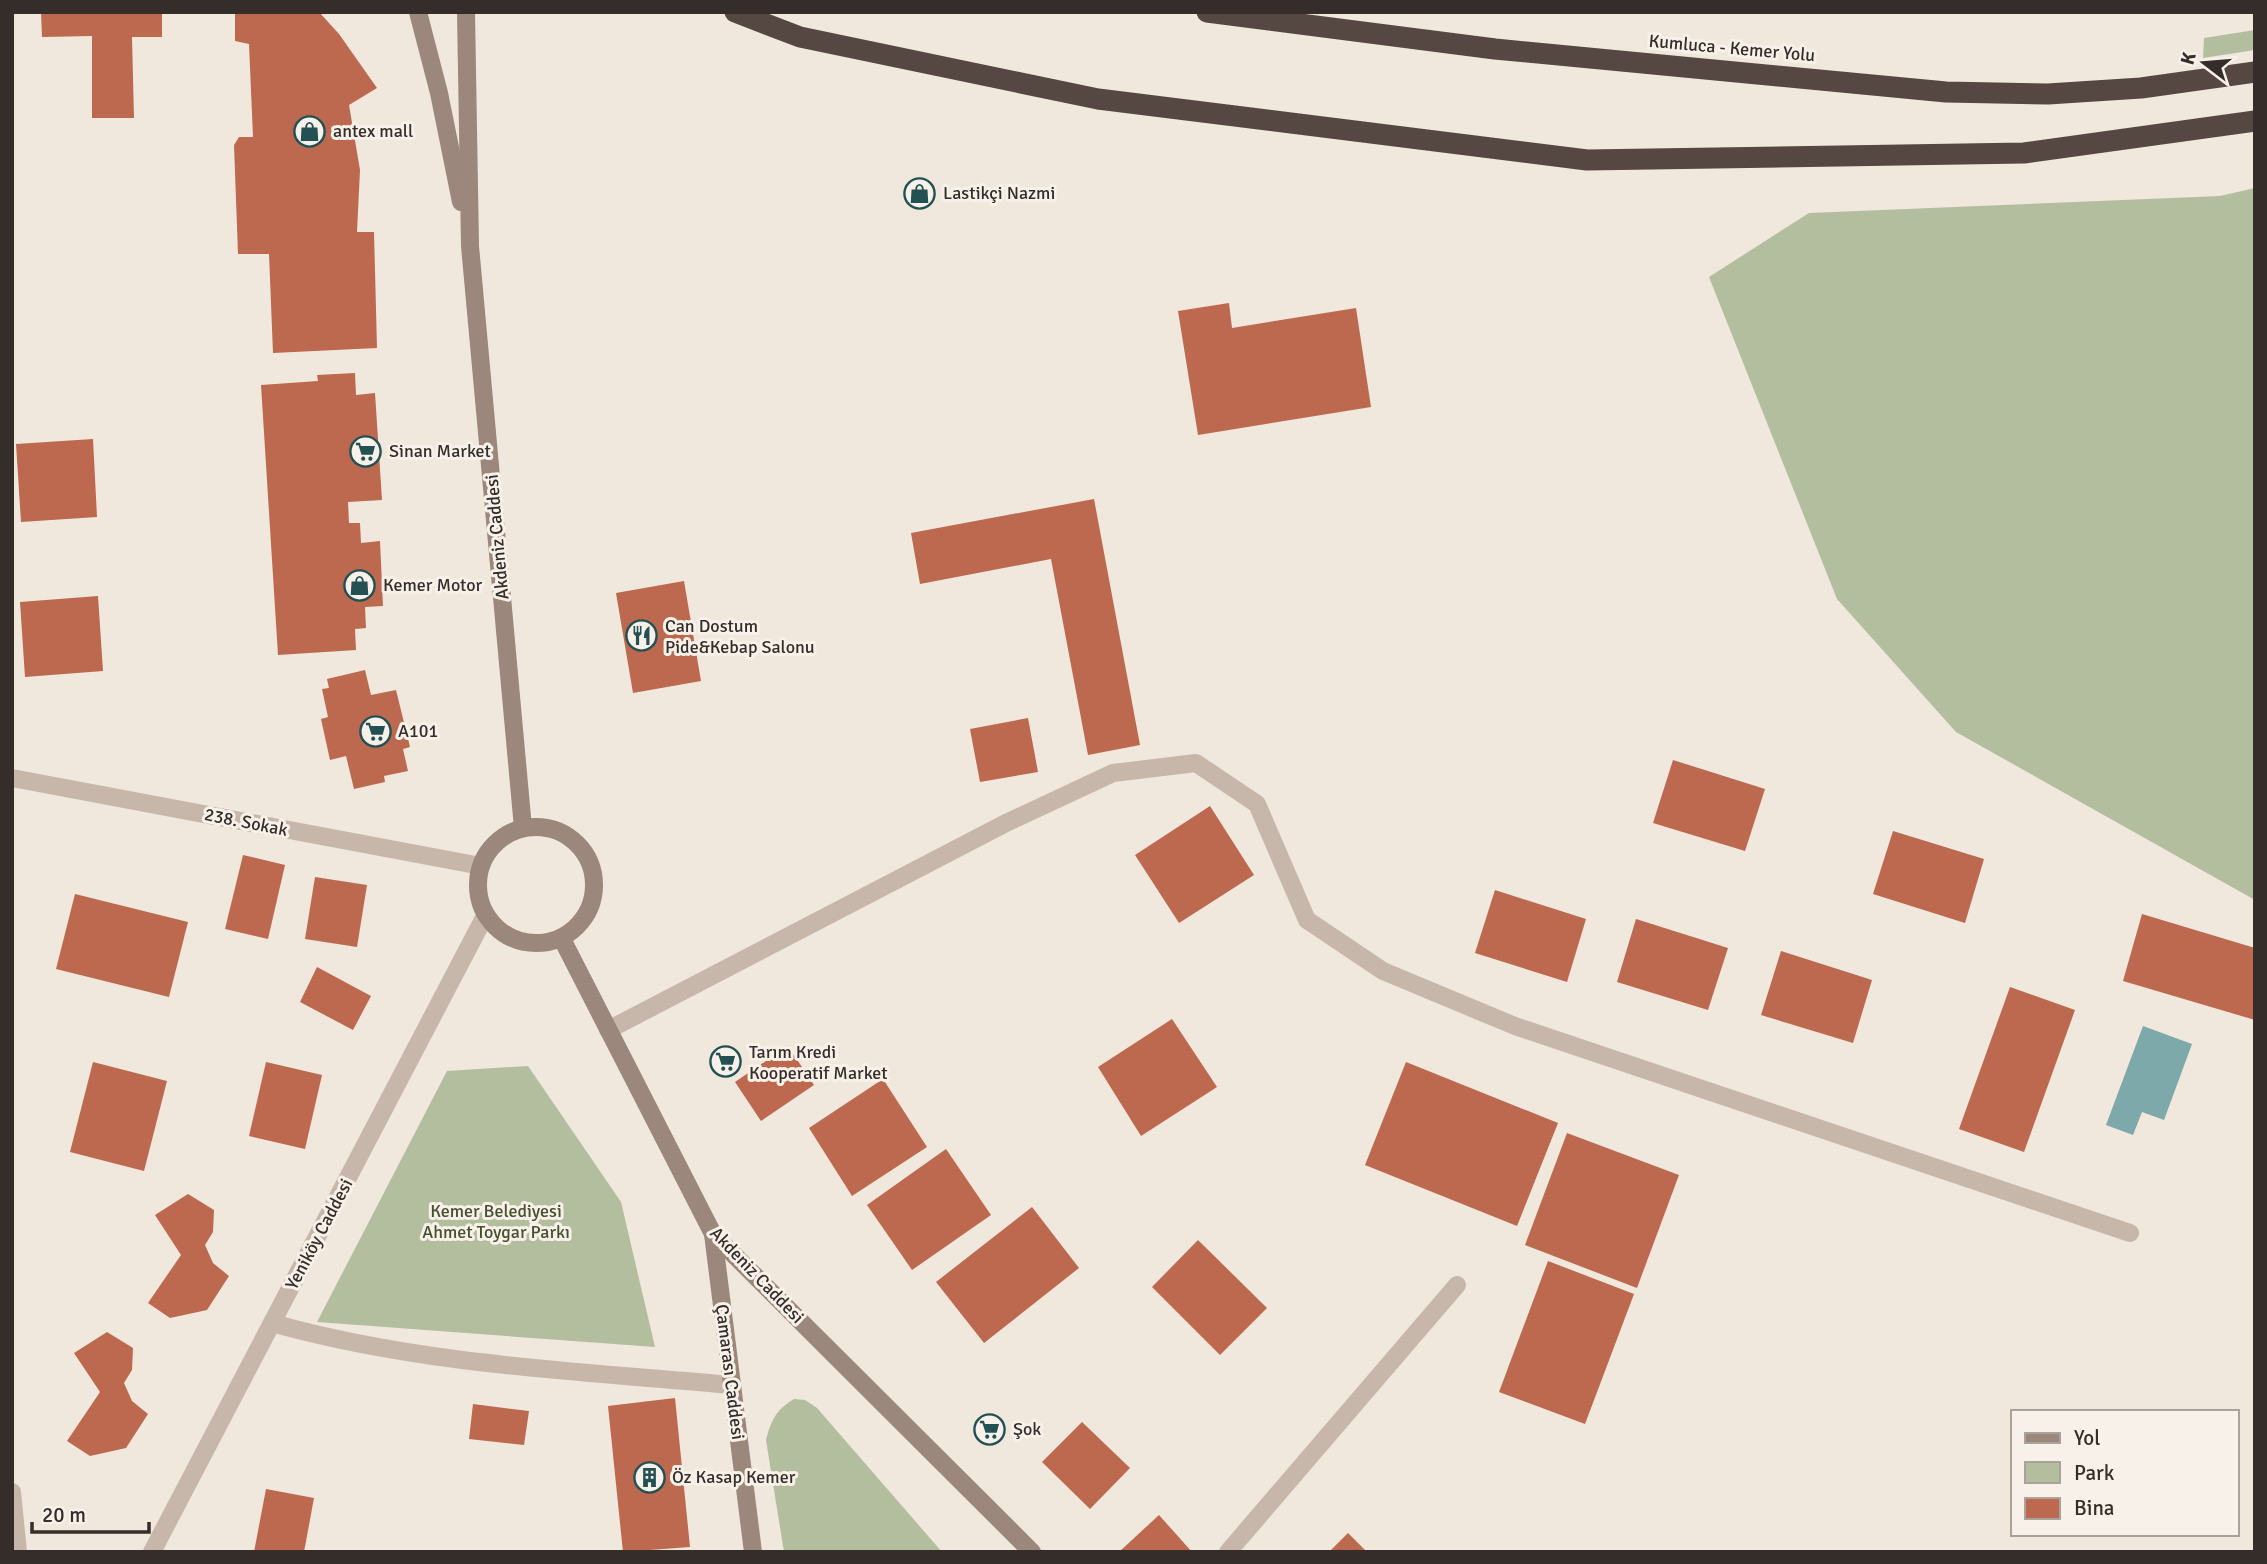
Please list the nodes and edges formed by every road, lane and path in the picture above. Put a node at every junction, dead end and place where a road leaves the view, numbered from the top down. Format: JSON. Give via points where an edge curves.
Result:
{"nodes":[{"id":1,"x":418,"y":12,"type":"edge"},
{"id":2,"x":466,"y":12,"type":"edge"},
{"id":3,"x":735,"y":12,"type":"edge"},
{"id":4,"x":1207,"y":12,"type":"edge"},
{"id":5,"x":2255,"y":72,"type":"edge"},
{"id":6,"x":2255,"y":121,"type":"edge"},
{"id":7,"x":470,"y":246,"type":"junction"},
{"id":8,"x":12,"y":778,"type":"edge"},
{"id":9,"x":523,"y":828,"type":"junction"},
{"id":10,"x":481,"y":866,"type":"junction"},
{"id":11,"x":485,"y":916,"type":"junction"},
{"id":12,"x":562,"y":939,"type":"junction"},
{"id":13,"x":608,"y":1030,"type":"junction"},
{"id":14,"x":2130,"y":1233,"type":"dead end"},
{"id":15,"x":713,"y":1234,"type":"junction"},
{"id":16,"x":1457,"y":1285,"type":"dead end"},
{"id":17,"x":272,"y":1323,"type":"junction"},
{"id":18,"x":732,"y":1385,"type":"junction"},
{"id":19,"x":12,"y":1492,"type":"edge"},
{"id":20,"x":18,"y":1552,"type":"edge"},
{"id":21,"x":152,"y":1552,"type":"edge"},
{"id":22,"x":754,"y":1552,"type":"edge"},
{"id":23,"x":1032,"y":1552,"type":"edge"},
{"id":24,"x":1228,"y":1552,"type":"edge"}],
"edges":[{"from":1,"to":7,"type":"street","name":"Akdeniz Caddesi"},
{"from":2,"to":7,"type":"street","name":"Akdeniz Caddesi"},
{"from":3,"to":6,"type":"highway","via":[[800,37],[1098,99],[1587,160],[2024,153]]},
{"from":4,"to":5,"type":"highway","name":"Kumluca - Kemer Yolu","via":[[1495,49],[1946,92],[2048,94],[2128,89]]},
{"from":7,"to":9,"type":"street","name":"Akdeniz Caddesi"},
{"from":8,"to":10,"type":"street","name":"238. Sokak"},
{"from":9,"to":10,"type":"street","via":[[505,835]]},
{"from":9,"to":12,"type":"street","via":[[551,828],[577,842],[593,866],[595,895],[584,921]]},
{"from":10,"to":11,"type":"street","via":[[478,891]]},
{"from":11,"to":12,"type":"street","via":[[506,936],[534,945]]},
{"from":11,"to":17,"type":"street","name":"Yeniköy Caddesi"},
{"from":12,"to":13,"type":"street","name":"Akdeniz Caddesi"},
{"from":13,"to":14,"type":"street","via":[[1006,823],[1113,774],[1196,763],[1257,804],[1307,920],[1383,971],[1515,1026]]},
{"from":13,"to":15,"type":"street","name":"Akdeniz Caddesi"},
{"from":15,"to":18,"type":"street","name":"Çamarası Caddesi"},
{"from":15,"to":23,"type":"street","name":"Akdeniz Caddesi"},
{"from":16,"to":24,"type":"street"},
{"from":17,"to":18,"type":"street","via":[[330,1339],[441,1359]]},
{"from":17,"to":21,"type":"street","name":"Yeniköy Caddesi"},
{"from":18,"to":22,"type":"street","name":"Çamarası Caddesi"},
{"from":19,"to":20,"type":"street"}]}
